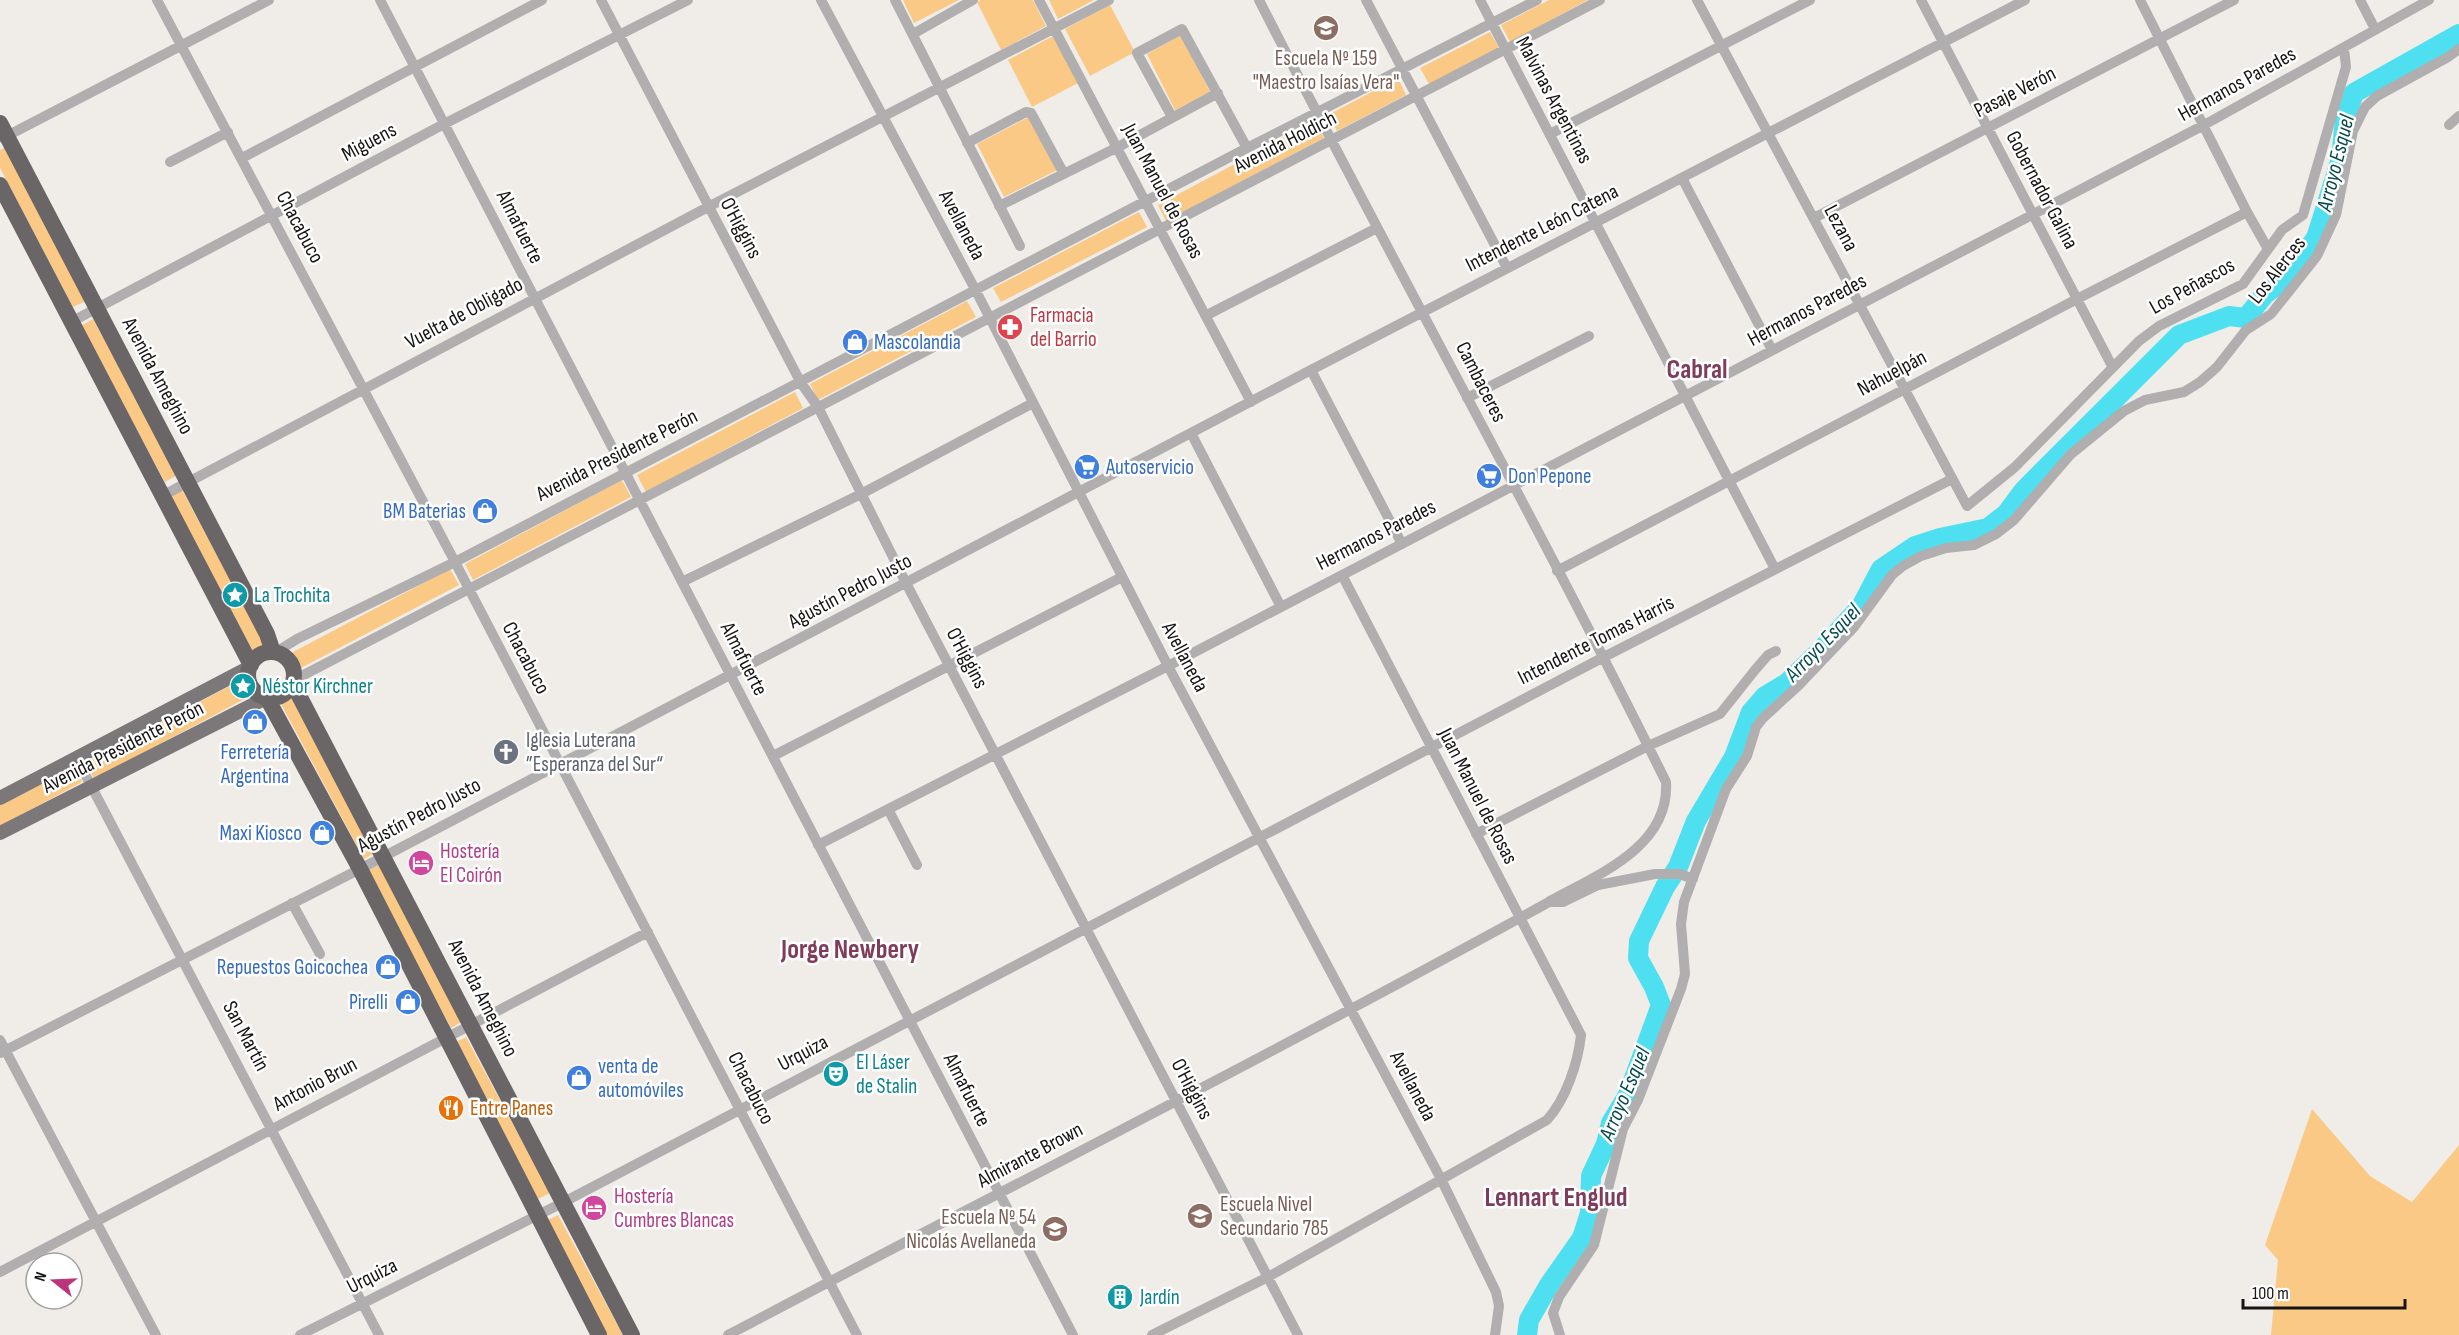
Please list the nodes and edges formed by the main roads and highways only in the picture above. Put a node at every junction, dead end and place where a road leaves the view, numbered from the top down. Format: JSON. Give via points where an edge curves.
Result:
{"nodes":[{"id":1,"x":2,"y":132,"type":"edge"},
{"id":2,"x":0,"y":185,"type":"edge"},
{"id":3,"x":274,"y":652,"type":"junction"},
{"id":4,"x":250,"y":666,"type":"junction"},
{"id":5,"x":293,"y":682,"type":"junction"},
{"id":6,"x":267,"y":698,"type":"junction"},
{"id":7,"x":0,"y":798,"type":"edge"},
{"id":8,"x":0,"y":833,"type":"edge"},
{"id":9,"x":599,"y":1335,"type":"edge"},
{"id":10,"x":632,"y":1335,"type":"edge"}],
"edges":[{"from":1,"to":3,"type":"highway","name":"Avenida Ameghino"},
{"from":2,"to":4,"type":"highway"},
{"from":3,"to":4,"type":"highway","via":[[260,655]]},
{"from":3,"to":5,"type":"highway","via":[[289,661]]},
{"from":4,"to":6,"type":"highway","via":[[252,688]]},
{"from":4,"to":7,"type":"main road","name":"Avenida Presidente Perón"},
{"from":5,"to":6,"type":"highway","via":[[284,695]]},
{"from":5,"to":10,"type":"highway","name":"Avenida Ameghino"},
{"from":6,"to":8,"type":"main road","name":"Avenida Presidente Perón"},
{"from":6,"to":9,"type":"highway","via":[[360,868]]}]}
